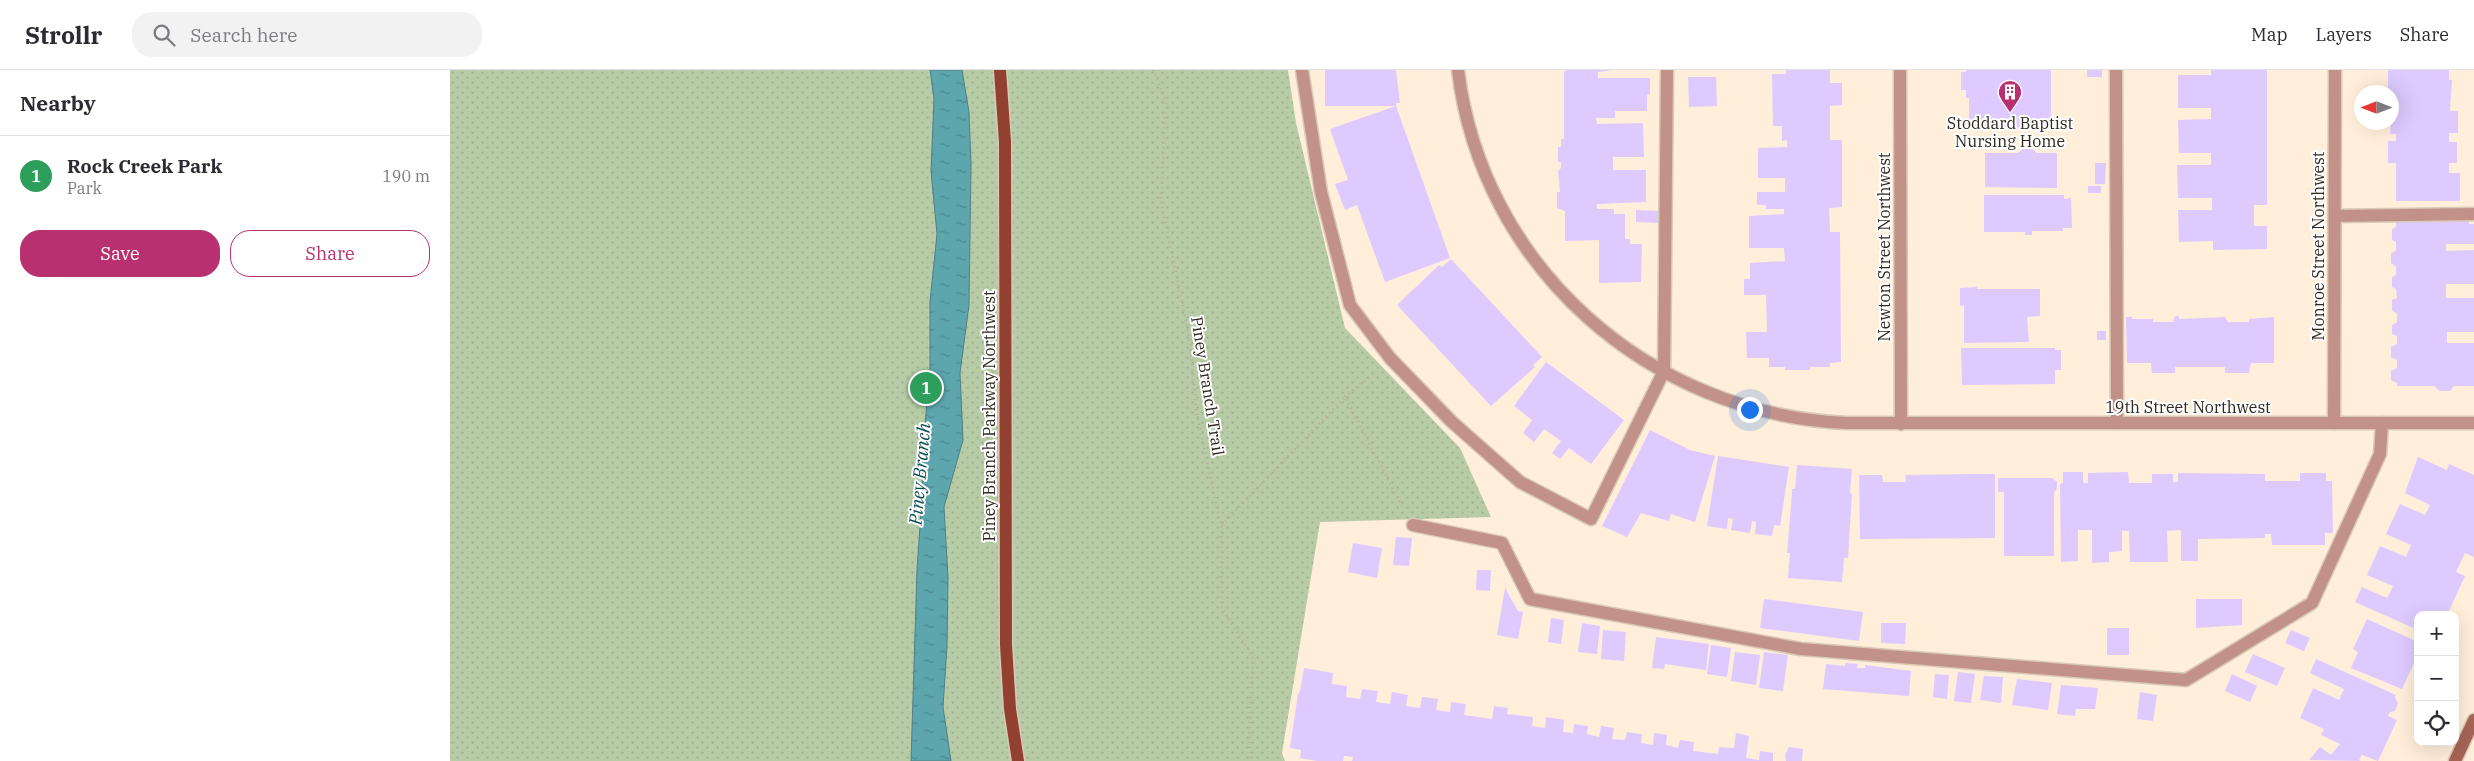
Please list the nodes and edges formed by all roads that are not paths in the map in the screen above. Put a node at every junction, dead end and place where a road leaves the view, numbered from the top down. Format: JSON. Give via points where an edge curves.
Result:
{"nodes":[{"id":1,"x":1000,"y":70,"type":"edge"},
{"id":2,"x":1302,"y":70,"type":"edge"},
{"id":3,"x":1458,"y":70,"type":"edge"},
{"id":4,"x":1667,"y":70,"type":"edge"},
{"id":5,"x":1900,"y":70,"type":"edge"},
{"id":6,"x":2116,"y":70,"type":"edge"},
{"id":7,"x":2335,"y":70,"type":"edge"},
{"id":8,"x":2474,"y":214,"type":"edge"},
{"id":9,"x":2335,"y":216,"type":"junction"},
{"id":10,"x":1664,"y":372,"type":"junction"},
{"id":11,"x":2474,"y":422,"type":"edge"},
{"id":12,"x":2117,"y":423,"type":"junction"},
{"id":13,"x":2334,"y":423,"type":"junction"},
{"id":14,"x":2382,"y":423,"type":"junction"},
{"id":15,"x":1901,"y":424,"type":"junction"},
{"id":16,"x":1412,"y":526,"type":"road end"},
{"id":17,"x":2474,"y":720,"type":"edge"},
{"id":18,"x":1018,"y":761,"type":"edge"},
{"id":19,"x":2455,"y":761,"type":"edge"}],
"edges":[{"from":1,"to":18,"type":"main road","name":"Piney Branch Parkway Northwest","via":[[1005,142],[1006,645],[1010,709]]},
{"from":2,"to":10,"type":"street","via":[[1321,192],[1350,305],[1390,358],[1452,422],[1520,482],[1592,519]]},
{"from":3,"to":10,"type":"street","name":"19th Street Northwest","via":[[1468,121],[1487,175],[1499,202],[1530,252],[1560,293],[1595,326]]},
{"from":4,"to":10,"type":"street"},
{"from":5,"to":15,"type":"street","name":"Newton Street Northwest"},
{"from":6,"to":12,"type":"street"},
{"from":7,"to":9,"type":"street","name":"Monroe Street Northwest"},
{"from":8,"to":9,"type":"street"},
{"from":9,"to":13,"type":"street","name":"Monroe Street Northwest"},
{"from":10,"to":15,"type":"street","name":"19th Street Northwest","via":[[1704,392],[1764,412],[1822,422]]},
{"from":11,"to":14,"type":"street","name":"19th Street Northwest"},
{"from":12,"to":13,"type":"street","name":"19th Street Northwest"},
{"from":12,"to":15,"type":"street","name":"19th Street Northwest"},
{"from":13,"to":14,"type":"street","name":"19th Street Northwest"},
{"from":14,"to":16,"type":"street","via":[[2380,454],[2312,603],[2186,680],[1801,649],[1530,599],[1502,543]]},
{"from":17,"to":19,"type":"main road"}]}
